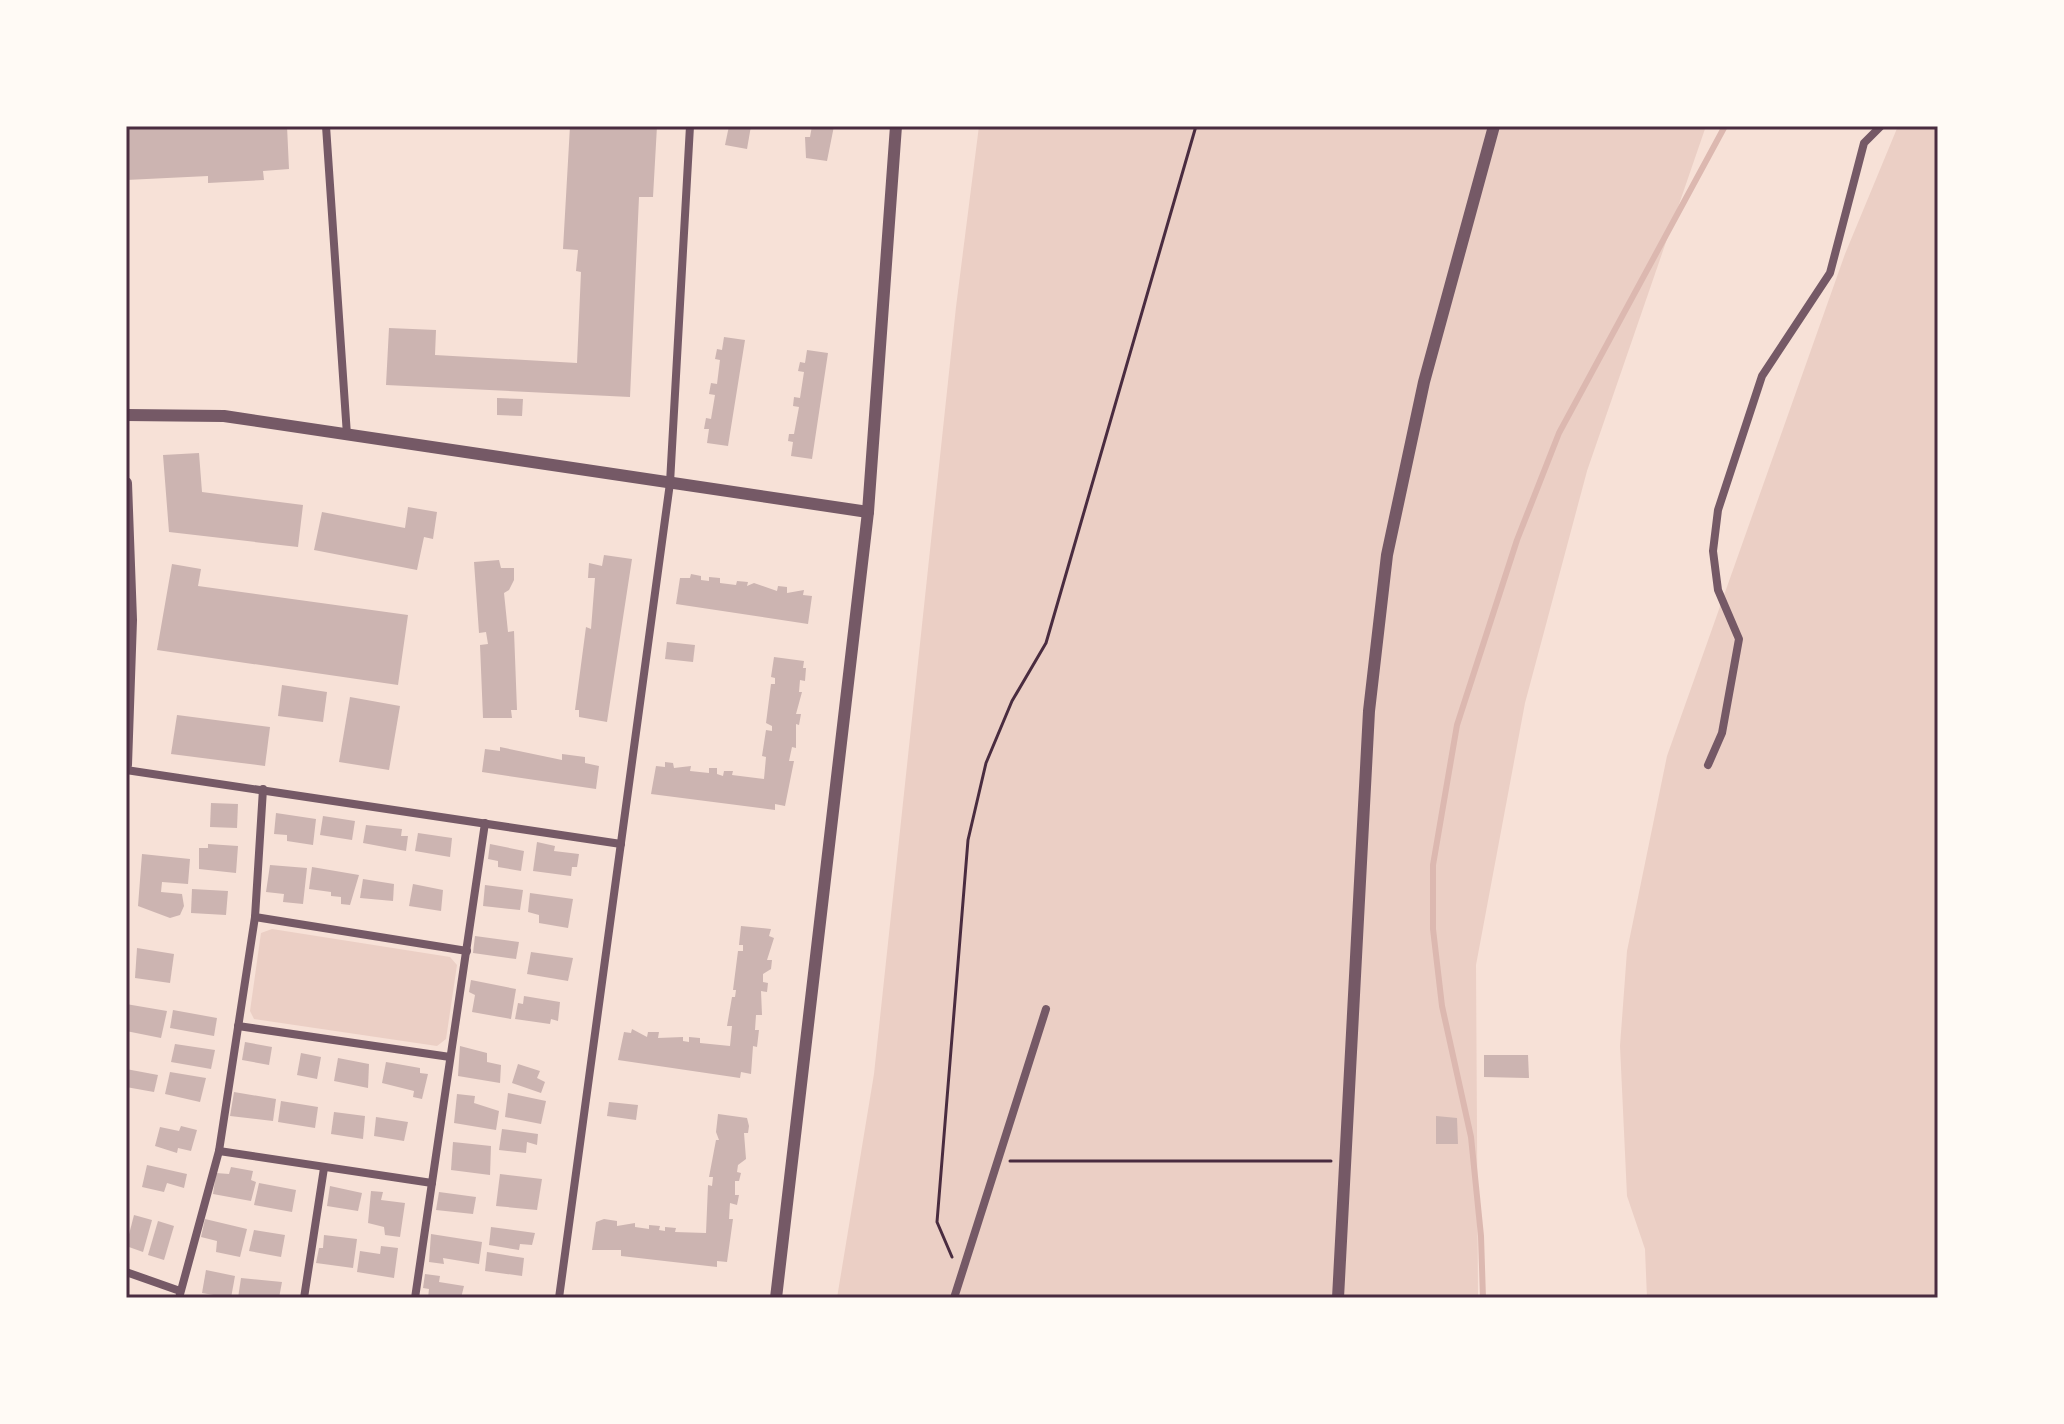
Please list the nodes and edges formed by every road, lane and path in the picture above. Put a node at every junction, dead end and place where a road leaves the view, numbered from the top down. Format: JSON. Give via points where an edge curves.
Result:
{"nodes":[{"id":1,"x":326,"y":126,"type":"edge"},
{"id":2,"x":690,"y":126,"type":"edge"},
{"id":3,"x":896,"y":126,"type":"edge"},
{"id":4,"x":1196,"y":126,"type":"edge"},
{"id":5,"x":1494,"y":126,"type":"edge"},
{"id":6,"x":1881,"y":126,"type":"edge"},
{"id":7,"x":126,"y":415,"type":"edge"},
{"id":8,"x":347,"y":435,"type":"junction"},
{"id":9,"x":126,"y":483,"type":"edge"},
{"id":10,"x":670,"y":483,"type":"junction"},
{"id":11,"x":868,"y":512,"type":"junction"},
{"id":12,"x":1708,"y":765,"type":"dead end"},
{"id":13,"x":126,"y":768,"type":"edge"},
{"id":14,"x":263,"y":789,"type":"junction"},
{"id":15,"x":485,"y":823,"type":"junction"},
{"id":16,"x":621,"y":844,"type":"junction"},
{"id":17,"x":255,"y":917,"type":"junction"},
{"id":18,"x":467,"y":951,"type":"junction"},
{"id":19,"x":1046,"y":1009,"type":"dead end"},
{"id":20,"x":238,"y":1026,"type":"junction"},
{"id":21,"x":450,"y":1057,"type":"junction"},
{"id":22,"x":219,"y":1151,"type":"junction"},
{"id":23,"x":998,"y":1161,"type":"junction"},
{"id":24,"x":1339,"y":1161,"type":"dead end"},
{"id":25,"x":324,"y":1168,"type":"junction"},
{"id":26,"x":432,"y":1183,"type":"junction"},
{"id":27,"x":126,"y":1272,"type":"edge"},
{"id":28,"x":959,"y":1275,"type":"junction"},
{"id":29,"x":179,"y":1295,"type":"edge"},
{"id":30,"x":304,"y":1298,"type":"edge"},
{"id":31,"x":415,"y":1298,"type":"edge"},
{"id":32,"x":559,"y":1298,"type":"edge"},
{"id":33,"x":776,"y":1298,"type":"edge"},
{"id":34,"x":954,"y":1298,"type":"edge"},
{"id":35,"x":1338,"y":1298,"type":"edge"}],
"edges":[{"from":1,"to":8,"type":"street"},
{"from":2,"to":10,"type":"street"},
{"from":3,"to":11,"type":"street"},
{"from":4,"to":28,"type":"path","via":[[1046,643],[1012,701],[986,763],[968,840],[937,1222]]},
{"from":5,"to":35,"type":"street","via":[[1424,382],[1387,555],[1369,711]]},
{"from":6,"to":12,"type":"street","via":[[1864,143],[1830,273],[1762,376],[1718,510],[1713,551],[1718,590],[1739,639],[1722,733]]},
{"from":7,"to":8,"type":"street","via":[[224,416]]},
{"from":8,"to":10,"type":"street"},
{"from":9,"to":13,"type":"street","via":[[131,620]]},
{"from":10,"to":11,"type":"street"},
{"from":10,"to":16,"type":"street"},
{"from":11,"to":33,"type":"street"},
{"from":13,"to":14,"type":"street"},
{"from":14,"to":15,"type":"street"},
{"from":14,"to":17,"type":"street"},
{"from":15,"to":16,"type":"street"},
{"from":15,"to":18,"type":"street"},
{"from":16,"to":32,"type":"street"},
{"from":17,"to":18,"type":"street"},
{"from":17,"to":20,"type":"street"},
{"from":18,"to":21,"type":"street"},
{"from":19,"to":23,"type":"street"},
{"from":20,"to":21,"type":"street"},
{"from":20,"to":22,"type":"street"},
{"from":21,"to":26,"type":"street"},
{"from":22,"to":25,"type":"street"},
{"from":22,"to":29,"type":"street"},
{"from":23,"to":24,"type":"path"},
{"from":23,"to":28,"type":"street"},
{"from":25,"to":26,"type":"street"},
{"from":25,"to":30,"type":"street"},
{"from":26,"to":31,"type":"street"},
{"from":27,"to":29,"type":"street"},
{"from":28,"to":34,"type":"street"}]}
